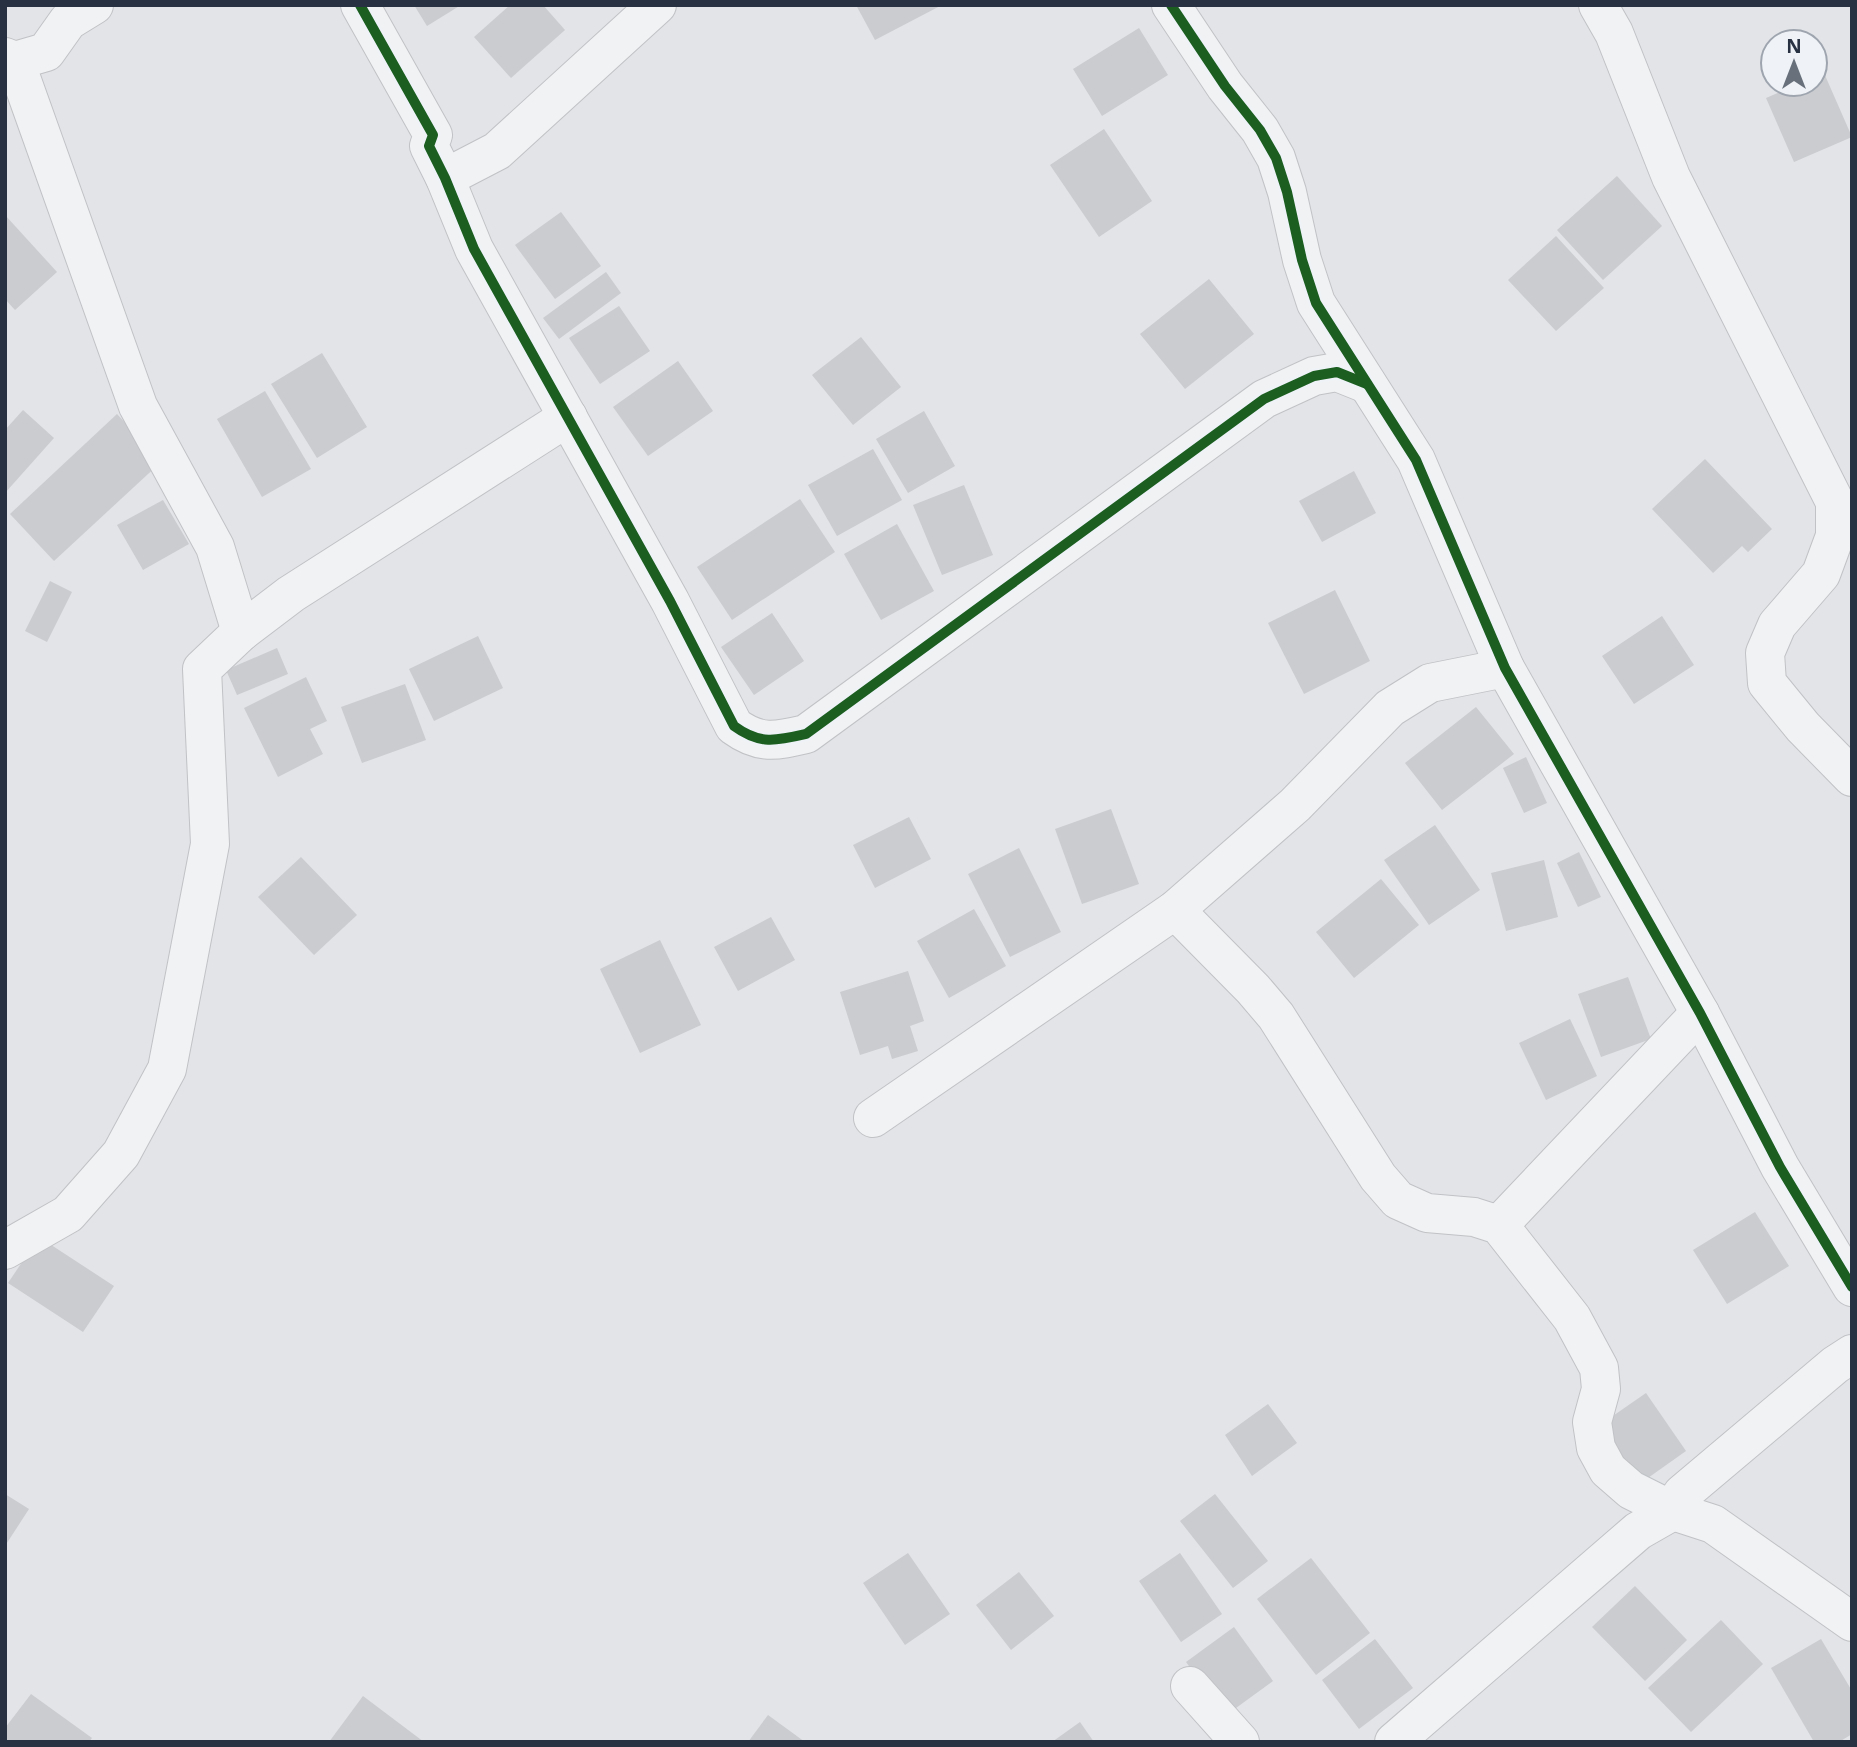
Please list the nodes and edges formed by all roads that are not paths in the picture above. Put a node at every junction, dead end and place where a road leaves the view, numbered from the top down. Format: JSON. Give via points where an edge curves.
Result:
{"nodes":[{"id":1,"x":360,"y":5,"type":"edge"},
{"id":2,"x":657,"y":5,"type":"edge"},
{"id":3,"x":1171,"y":5,"type":"edge"},
{"id":4,"x":1598,"y":5,"type":"edge"},
{"id":5,"x":69,"y":11,"type":"edge"},
{"id":6,"x":10,"y":59,"type":"edge"},
{"id":7,"x":445,"y":178,"type":"junction"},
{"id":8,"x":1367,"y":384,"type":"junction"},
{"id":9,"x":568,"y":417,"type":"junction"},
{"id":10,"x":241,"y":632,"type":"junction"},
{"id":11,"x":1504,"y":668,"type":"junction"},
{"id":12,"x":1852,"y":777,"type":"edge"},
{"id":13,"x":1175,"y":910,"type":"junction"},
{"id":14,"x":1700,"y":1013,"type":"junction"},
{"id":15,"x":873,"y":1118,"type":"dead end"},
{"id":16,"x":1499,"y":1225,"type":"junction"},
{"id":17,"x":5,"y":1250,"type":"edge"},
{"id":18,"x":1852,"y":1287,"type":"edge"},
{"id":19,"x":1852,"y":1354,"type":"edge"},
{"id":20,"x":1673,"y":1511,"type":"junction"},
{"id":21,"x":1852,"y":1622,"type":"edge"},
{"id":22,"x":1190,"y":1686,"type":"dead end"},
{"id":23,"x":1240,"y":1742,"type":"edge"},
{"id":24,"x":1394,"y":1742,"type":"edge"}],
"edges":[{"from":1,"to":7,"type":"street","via":[[433,135],[429,146]]},
{"from":2,"to":7,"type":"street","via":[[497,151]]},
{"from":3,"to":8,"type":"street","via":[[1276,158],[1316,303]]},
{"from":4,"to":12,"type":"street","via":[[1614,33],[1671,177],[1835,502],[1835,536],[1821,574],[1777,625],[1765,653],[1767,683]]},
{"from":5,"to":6,"type":"street","via":[[46,52]]},
{"from":6,"to":10,"type":"street","via":[[138,406],[215,547]]},
{"from":7,"to":9,"type":"street","via":[[474,249]]},
{"from":8,"to":9,"type":"street","via":[[1337,372],[1314,376],[1264,399],[806,734],[779,741],[751,738],[734,726]]},
{"from":8,"to":11,"type":"street","via":[[1416,460]]},
{"from":9,"to":10,"type":"street","via":[[291,594]]},
{"from":10,"to":17,"type":"street","via":[[202,669],[210,844],[167,1069],[113,1164],[68,1214]]},
{"from":11,"to":13,"type":"street","via":[[1430,682],[1390,708],[1295,804]]},
{"from":11,"to":14,"type":"street"},
{"from":13,"to":15,"type":"street"},
{"from":13,"to":16,"type":"street","via":[[1276,1016],[1378,1177],[1398,1200],[1427,1213],[1474,1217]]},
{"from":14,"to":16,"type":"street"},
{"from":14,"to":18,"type":"street","via":[[1780,1167]]},
{"from":16,"to":20,"type":"street","via":[[1572,1318],[1599,1368],[1601,1389],[1592,1422],[1596,1448],[1608,1470],[1631,1490]]},
{"from":19,"to":20,"type":"street","via":[[1682,1494]]},
{"from":20,"to":21,"type":"street","via":[[1713,1524]]},
{"from":20,"to":24,"type":"street","via":[[1637,1531]]},
{"from":22,"to":23,"type":"street"}]}
